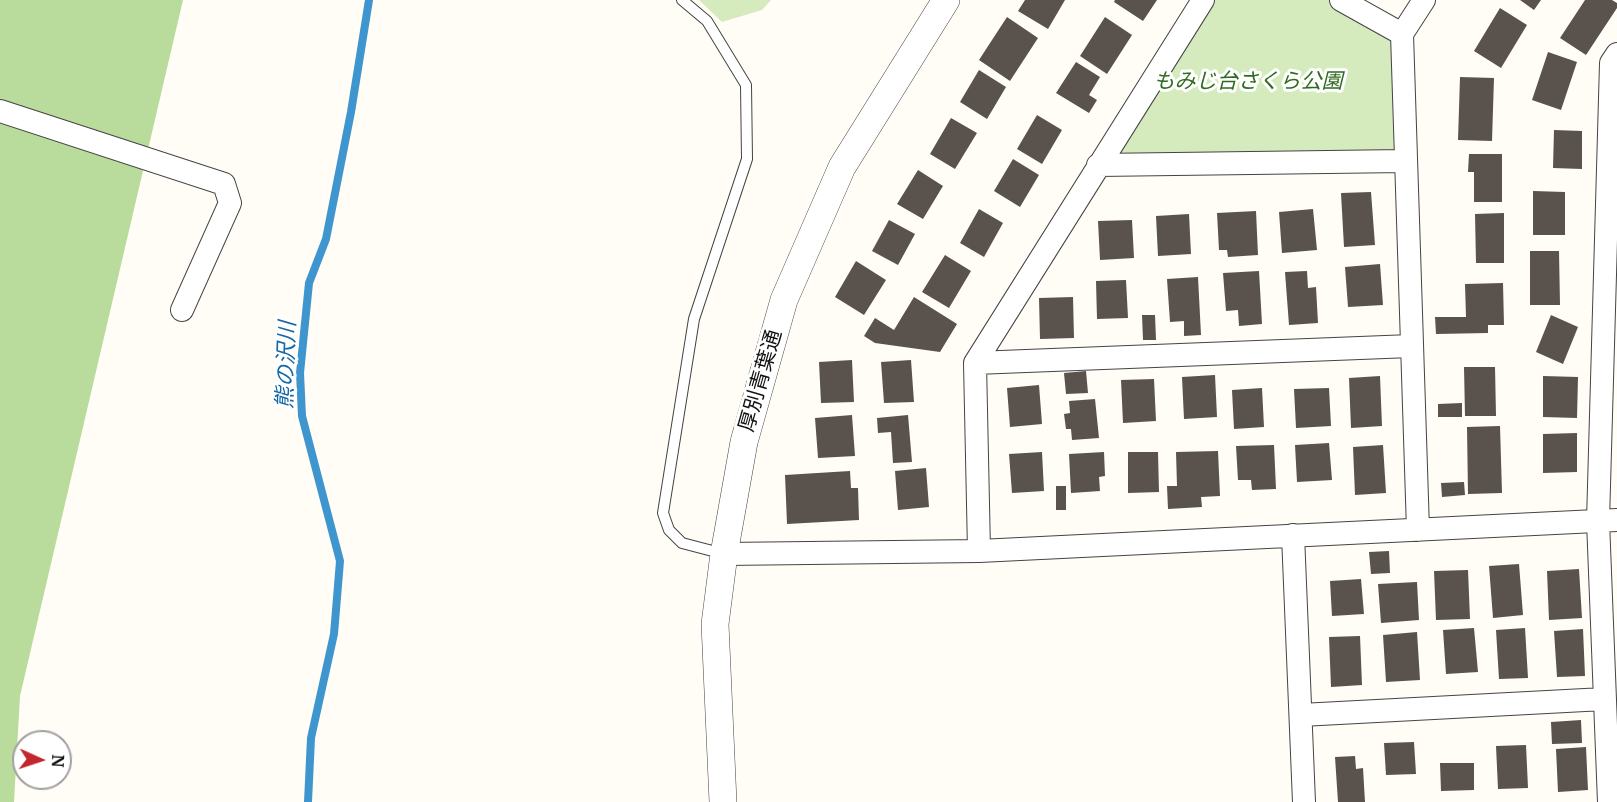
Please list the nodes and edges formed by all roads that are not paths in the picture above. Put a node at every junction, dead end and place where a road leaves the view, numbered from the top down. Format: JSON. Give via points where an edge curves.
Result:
{"nodes":[{"id":1,"x":682,"y":0,"type":"edge"},
{"id":2,"x":946,"y":0,"type":"edge"},
{"id":3,"x":1203,"y":0,"type":"edge"},
{"id":4,"x":1341,"y":0,"type":"edge"},
{"id":5,"x":1424,"y":0,"type":"edge"},
{"id":6,"x":1402,"y":34,"type":"junction"},
{"id":7,"x":1617,"y":54,"type":"edge"},
{"id":8,"x":0,"y":111,"type":"edge"},
{"id":9,"x":1404,"y":161,"type":"junction"},
{"id":10,"x":1098,"y":165,"type":"junction"},
{"id":11,"x":182,"y":310,"type":"dead end"},
{"id":12,"x":1411,"y":346,"type":"junction"},
{"id":13,"x":975,"y":363,"type":"junction"},
{"id":14,"x":1607,"y":520,"type":"edge"},
{"id":15,"x":1418,"y":530,"type":"junction"},
{"id":16,"x":1293,"y":535,"type":"junction"},
{"id":17,"x":980,"y":551,"type":"junction"},
{"id":18,"x":724,"y":554,"type":"junction"},
{"id":19,"x":1604,"y":699,"type":"junction"},
{"id":20,"x":1301,"y":716,"type":"junction"},
{"id":21,"x":723,"y":802,"type":"edge"},
{"id":22,"x":1304,"y":802,"type":"edge"},
{"id":23,"x":1609,"y":802,"type":"edge"}],
"edges":[{"from":1,"to":18,"type":"lane","via":[[707,21],[746,85],[747,159],[694,319],[663,513],[669,530],[682,543]]},
{"from":2,"to":18,"type":"street","name":"厚別青葉通","via":[[842,167],[784,300],[744,442]]},
{"from":3,"to":10,"type":"street"},
{"from":4,"to":6,"type":"street"},
{"from":5,"to":6,"type":"street"},
{"from":6,"to":9,"type":"street"},
{"from":7,"to":14,"type":"street","via":[[1611,63]]},
{"from":8,"to":11,"type":"street","via":[[224,184],[230,203]]},
{"from":9,"to":10,"type":"street"},
{"from":9,"to":12,"type":"street"},
{"from":10,"to":13,"type":"street"},
{"from":12,"to":13,"type":"street"},
{"from":12,"to":15,"type":"street"},
{"from":13,"to":17,"type":"street"},
{"from":14,"to":15,"type":"street"},
{"from":14,"to":19,"type":"street"},
{"from":15,"to":16,"type":"street"},
{"from":16,"to":17,"type":"street"},
{"from":16,"to":20,"type":"street"},
{"from":17,"to":18,"type":"street"},
{"from":18,"to":21,"type":"street","name":"厚別青葉通","via":[[716,624]]},
{"from":19,"to":20,"type":"street"},
{"from":19,"to":23,"type":"street"},
{"from":20,"to":22,"type":"street"}]}
